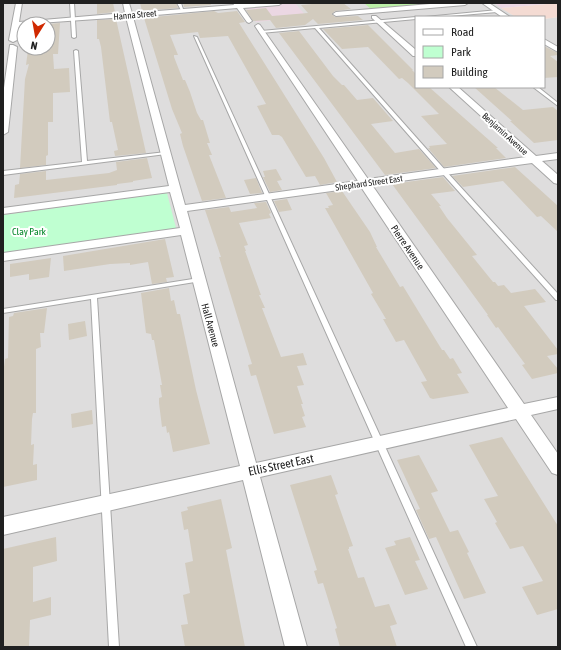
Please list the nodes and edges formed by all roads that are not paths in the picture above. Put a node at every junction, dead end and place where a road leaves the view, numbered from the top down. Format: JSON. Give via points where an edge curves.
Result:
{"nodes":[{"id":1,"x":19,"y":3,"type":"edge"},
{"id":2,"x":72,"y":3,"type":"edge"},
{"id":3,"x":179,"y":3,"type":"edge"},
{"id":4,"x":279,"y":3,"type":"edge"},
{"id":5,"x":358,"y":3,"type":"edge"},
{"id":6,"x":465,"y":3,"type":"edge"},
{"id":7,"x":485,"y":3,"type":"edge"},
{"id":8,"x":238,"y":5,"type":"edge"},
{"id":9,"x":128,"y":9,"type":"edge"},
{"id":10,"x":183,"y":11,"type":"junction"},
{"id":11,"x":367,"y":11,"type":"junction"},
{"id":12,"x":497,"y":11,"type":"junction"},
{"id":13,"x":336,"y":14,"type":"dead end"},
{"id":14,"x":442,"y":16,"type":"edge"},
{"id":15,"x":505,"y":16,"type":"edge"},
{"id":16,"x":415,"y":18,"type":"edge"},
{"id":17,"x":377,"y":19,"type":"junction"},
{"id":18,"x":73,"y":20,"type":"junction"},
{"id":19,"x":15,"y":24,"type":"junction"},
{"id":20,"x":256,"y":26,"type":"junction"},
{"id":21,"x":316,"y":27,"type":"junction"},
{"id":22,"x":74,"y":37,"type":"dead end"},
{"id":23,"x":195,"y":37,"type":"dead end"},
{"id":24,"x":545,"y":42,"type":"edge"},
{"id":25,"x":558,"y":50,"type":"edge"},
{"id":26,"x":76,"y":51,"type":"dead end"},
{"id":27,"x":415,"y":53,"type":"edge"},
{"id":28,"x":453,"y":88,"type":"edge"},
{"id":29,"x":536,"y":88,"type":"edge"},
{"id":30,"x":558,"y":105,"type":"edge"},
{"id":31,"x":3,"y":132,"type":"edge"},
{"id":32,"x":166,"y":153,"type":"junction"},
{"id":33,"x":558,"y":156,"type":"edge"},
{"id":34,"x":534,"y":160,"type":"junction"},
{"id":35,"x":85,"y":163,"type":"junction"},
{"id":36,"x":444,"y":172,"type":"junction"},
{"id":37,"x":3,"y":173,"type":"edge"},
{"id":38,"x":558,"y":182,"type":"edge"},
{"id":39,"x":364,"y":183,"type":"junction"},
{"id":40,"x":175,"y":188,"type":"junction"},
{"id":41,"x":267,"y":197,"type":"junction"},
{"id":42,"x":180,"y":209,"type":"junction"},
{"id":43,"x":3,"y":211,"type":"edge"},
{"id":44,"x":186,"y":231,"type":"junction"},
{"id":45,"x":3,"y":257,"type":"edge"},
{"id":46,"x":199,"y":280,"type":"junction"},
{"id":47,"x":94,"y":297,"type":"junction"},
{"id":48,"x":558,"y":298,"type":"edge"},
{"id":49,"x":3,"y":311,"type":"edge"},
{"id":50,"x":558,"y":403,"type":"edge"},
{"id":51,"x":520,"y":412,"type":"junction"},
{"id":52,"x":379,"y":443,"type":"junction"},
{"id":53,"x":558,"y":468,"type":"edge"},
{"id":54,"x":250,"y":472,"type":"junction"},
{"id":55,"x":105,"y":504,"type":"junction"},
{"id":56,"x":3,"y":526,"type":"edge"},
{"id":57,"x":114,"y":647,"type":"edge"},
{"id":58,"x":296,"y":647,"type":"edge"},
{"id":59,"x":472,"y":647,"type":"edge"}],
"edges":[{"from":1,"to":19,"type":"street"},
{"from":2,"to":18,"type":"lane"},
{"from":3,"to":10,"type":"lane"},
{"from":4,"to":8,"type":"street","name":"Hanna Street"},
{"from":5,"to":11,"type":"street"},
{"from":6,"to":11,"type":"street"},
{"from":7,"to":12,"type":"street"},
{"from":8,"to":10,"type":"street","name":"Hanna Street"},
{"from":8,"to":20,"type":"street","name":"Pierre Avenue"},
{"from":9,"to":10,"type":"street","name":"Hanna Street"},
{"from":9,"to":18,"type":"street","name":"Hanna Street"},
{"from":9,"to":32,"type":"street","name":"Hall Avenue"},
{"from":11,"to":13,"type":"street"},
{"from":12,"to":14,"type":"lane"},
{"from":12,"to":15,"type":"street"},
{"from":16,"to":17,"type":"lane"},
{"from":17,"to":21,"type":"lane"},
{"from":17,"to":27,"type":"street"},
{"from":18,"to":19,"type":"street","name":"Hanna Street"},
{"from":18,"to":22,"type":"lane"},
{"from":19,"to":31,"type":"street"},
{"from":20,"to":21,"type":"lane"},
{"from":20,"to":39,"type":"street","name":"Pierre Avenue"},
{"from":21,"to":36,"type":"lane"},
{"from":23,"to":41,"type":"lane"},
{"from":24,"to":25,"type":"street"},
{"from":26,"to":35,"type":"lane"},
{"from":28,"to":34,"type":"street","name":"Benjamin Avenue"},
{"from":29,"to":30,"type":"lane"},
{"from":32,"to":35,"type":"lane"},
{"from":32,"to":40,"type":"street","name":"Hall Avenue"},
{"from":33,"to":34,"type":"street","name":"Shephard Street East"},
{"from":34,"to":36,"type":"street","name":"Shephard Street East"},
{"from":34,"to":38,"type":"street","name":"Benjamin Avenue"},
{"from":35,"to":37,"type":"lane"},
{"from":36,"to":39,"type":"street","name":"Shephard Street East"},
{"from":36,"to":48,"type":"lane"},
{"from":39,"to":41,"type":"street","name":"Shephard Street East"},
{"from":39,"to":51,"type":"street","name":"Pierre Avenue"},
{"from":40,"to":42,"type":"street","name":"Hall Avenue"},
{"from":40,"to":43,"type":"street"},
{"from":41,"to":42,"type":"street","name":"Shephard Street East"},
{"from":41,"to":52,"type":"lane"},
{"from":42,"to":44,"type":"street","name":"Hall Avenue"},
{"from":44,"to":45,"type":"street"},
{"from":44,"to":46,"type":"street","name":"Hall Avenue"},
{"from":46,"to":47,"type":"lane"},
{"from":46,"to":54,"type":"street","name":"Hall Avenue"},
{"from":47,"to":49,"type":"lane"},
{"from":47,"to":55,"type":"lane"},
{"from":50,"to":51,"type":"street","name":"Ellis Street East"},
{"from":51,"to":52,"type":"street","name":"Ellis Street East"},
{"from":51,"to":53,"type":"street","name":"Pierre Avenue"},
{"from":52,"to":54,"type":"street","name":"Ellis Street East"},
{"from":52,"to":59,"type":"lane"},
{"from":54,"to":55,"type":"street","name":"Ellis Street East"},
{"from":54,"to":58,"type":"street","name":"Hall Avenue"},
{"from":55,"to":56,"type":"street","name":"Ellis Street East"},
{"from":55,"to":57,"type":"lane"}]}
